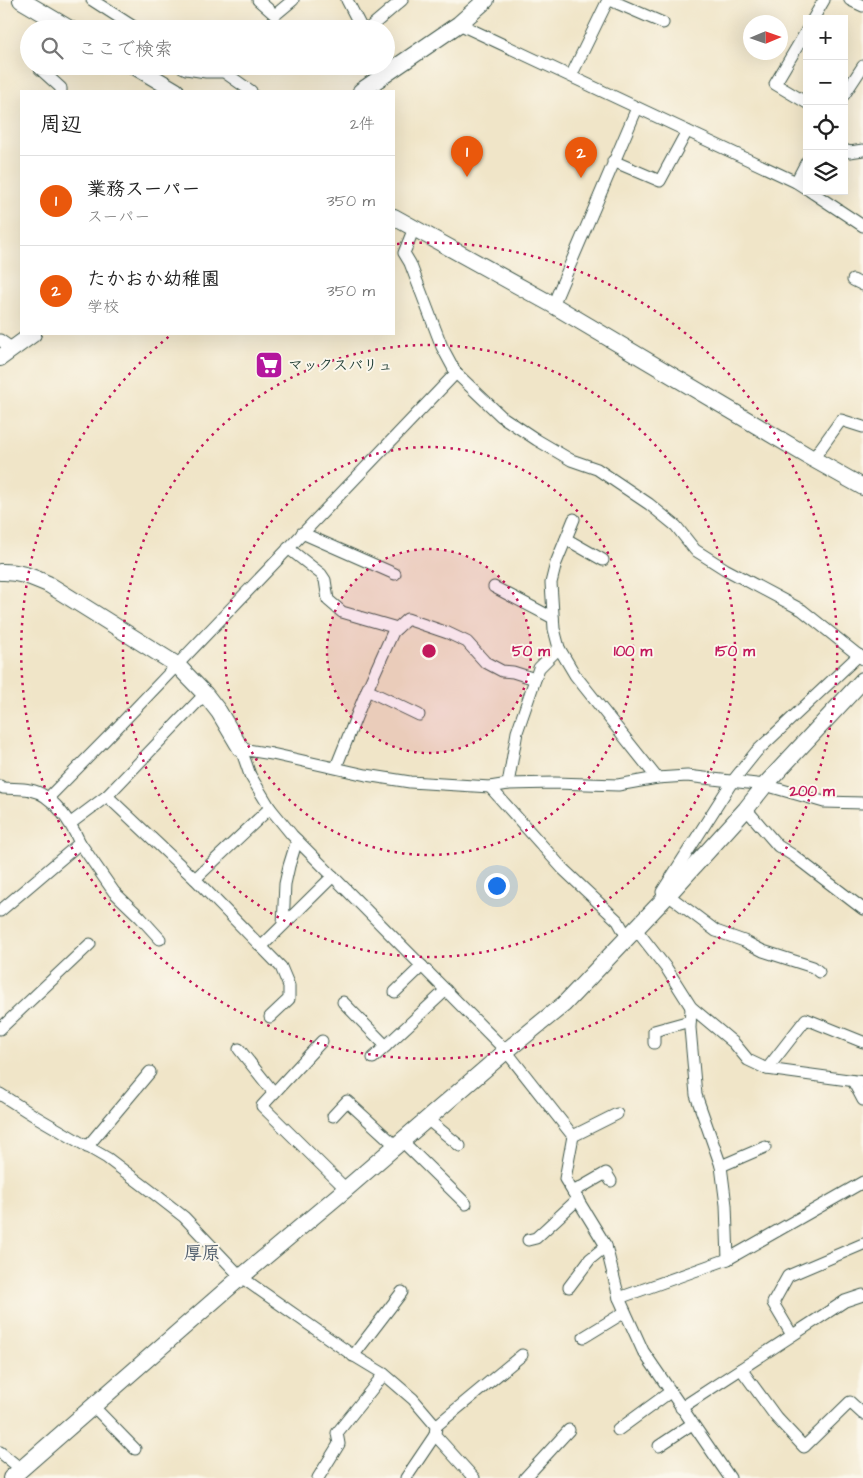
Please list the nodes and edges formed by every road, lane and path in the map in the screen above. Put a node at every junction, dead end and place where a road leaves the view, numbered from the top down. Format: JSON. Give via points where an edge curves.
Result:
{"nodes":[{"id":1,"x":21,"y":0,"type":"edge"},
{"id":2,"x":92,"y":0,"type":"edge"},
{"id":3,"x":258,"y":0,"type":"edge"},
{"id":4,"x":293,"y":0,"type":"edge"},
{"id":5,"x":347,"y":0,"type":"edge"},
{"id":6,"x":402,"y":0,"type":"edge"},
{"id":7,"x":486,"y":0,"type":"edge"},
{"id":8,"x":609,"y":0,"type":"edge"},
{"id":9,"x":824,"y":0,"type":"edge"},
{"id":10,"x":850,"y":0,"type":"edge"},
{"id":11,"x":863,"y":6,"type":"edge"},
{"id":12,"x":815,"y":15,"type":"edge"},
{"id":13,"x":51,"y":20,"type":"edge"},
{"id":14,"x":123,"y":20,"type":"edge"},
{"id":15,"x":357,"y":20,"type":"edge"},
{"id":16,"x":379,"y":20,"type":"edge"},
{"id":17,"x":663,"y":23,"type":"dead end"},
{"id":18,"x":458,"y":24,"type":"junction"},
{"id":19,"x":803,"y":37,"type":"edge"},
{"id":20,"x":395,"y":63,"type":"edge"},
{"id":21,"x":863,"y":66,"type":"edge"},
{"id":22,"x":47,"y":75,"type":"edge"},
{"id":23,"x":149,"y":75,"type":"edge"},
{"id":24,"x":228,"y":75,"type":"edge"},
{"id":25,"x":378,"y":75,"type":"edge"},
{"id":26,"x":571,"y":76,"type":"junction"},
{"id":27,"x":848,"y":89,"type":"edge"},
{"id":28,"x":61,"y":90,"type":"edge"},
{"id":29,"x":174,"y":90,"type":"edge"},
{"id":30,"x":250,"y":90,"type":"edge"},
{"id":31,"x":361,"y":90,"type":"edge"},
{"id":32,"x":803,"y":101,"type":"edge"},
{"id":33,"x":637,"y":108,"type":"junction"},
{"id":34,"x":687,"y":131,"type":"junction"},
{"id":35,"x":863,"y":150,"type":"edge"},
{"id":36,"x":848,"y":151,"type":"edge"},
{"id":37,"x":614,"y":161,"type":"junction"},
{"id":38,"x":803,"y":169,"type":"edge"},
{"id":39,"x":796,"y":182,"type":"junction"},
{"id":40,"x":803,"y":186,"type":"edge"},
{"id":41,"x":816,"y":195,"type":"edge"},
{"id":42,"x":395,"y":218,"type":"edge"},
{"id":43,"x":863,"y":226,"type":"edge"},
{"id":44,"x":414,"y":228,"type":"junction"},
{"id":45,"x":553,"y":305,"type":"junction"},
{"id":46,"x":31,"y":335,"type":"edge"},
{"id":47,"x":4,"y":349,"type":"edge"},
{"id":48,"x":456,"y":373,"type":"junction"},
{"id":49,"x":863,"y":427,"type":"edge"},
{"id":50,"x":813,"y":460,"type":"junction"},
{"id":51,"x":863,"y":487,"type":"edge"},
{"id":52,"x":574,"y":518,"type":"dead end"},
{"id":53,"x":302,"y":533,"type":"junction"},
{"id":54,"x":566,"y":539,"type":"junction"},
{"id":55,"x":288,"y":548,"type":"junction"},
{"id":56,"x":603,"y":560,"type":"dead end"},
{"id":57,"x":0,"y":572,"type":"edge"},
{"id":58,"x":395,"y":574,"type":"dead end"},
{"id":59,"x":494,"y":587,"type":"dead end"},
{"id":60,"x":553,"y":618,"type":"junction"},
{"id":61,"x":397,"y":628,"type":"junction"},
{"id":62,"x":559,"y":648,"type":"junction"},
{"id":63,"x":861,"y":657,"type":"edge"},
{"id":64,"x":177,"y":665,"type":"junction"},
{"id":65,"x":535,"y":679,"type":"junction"},
{"id":66,"x":863,"y":680,"type":"edge"},
{"id":67,"x":367,"y":690,"type":"junction"},
{"id":68,"x":205,"y":694,"type":"junction"},
{"id":69,"x":419,"y":714,"type":"dead end"},
{"id":70,"x":241,"y":749,"type":"junction"},
{"id":71,"x":336,"y":767,"type":"junction"},
{"id":72,"x":656,"y":778,"type":"junction"},
{"id":73,"x":732,"y":782,"type":"junction"},
{"id":74,"x":508,"y":784,"type":"junction"},
{"id":75,"x":765,"y":785,"type":"junction"},
{"id":76,"x":0,"y":786,"type":"edge"},
{"id":77,"x":490,"y":787,"type":"junction"},
{"id":78,"x":107,"y":796,"type":"junction"},
{"id":79,"x":48,"y":798,"type":"junction"},
{"id":80,"x":863,"y":802,"type":"edge"},
{"id":81,"x":270,"y":808,"type":"junction"},
{"id":82,"x":746,"y":809,"type":"junction"},
{"id":83,"x":71,"y":823,"type":"junction"},
{"id":84,"x":298,"y":840,"type":"junction"},
{"id":85,"x":80,"y":843,"type":"junction"},
{"id":86,"x":333,"y":876,"type":"junction"},
{"id":87,"x":195,"y":878,"type":"junction"},
{"id":88,"x":668,"y":894,"type":"junction"},
{"id":89,"x":863,"y":909,"type":"edge"},
{"id":90,"x":0,"y":911,"type":"edge"},
{"id":91,"x":283,"y":924,"type":"junction"},
{"id":92,"x":636,"y":927,"type":"junction"},
{"id":93,"x":160,"y":940,"type":"dead end"},
{"id":94,"x":90,"y":944,"type":"dead end"},
{"id":95,"x":261,"y":946,"type":"junction"},
{"id":96,"x":422,"y":966,"type":"junction"},
{"id":97,"x":819,"y":972,"type":"dead end"},
{"id":98,"x":446,"y":990,"type":"junction"},
{"id":99,"x":394,"y":992,"type":"dead end"},
{"id":100,"x":342,"y":1002,"type":"dead end"},
{"id":101,"x":691,"y":1007,"type":"junction"},
{"id":102,"x":270,"y":1017,"type":"dead end"},
{"id":103,"x":690,"y":1021,"type":"junction"},
{"id":104,"x":0,"y":1029,"type":"edge"},
{"id":105,"x":322,"y":1041,"type":"dead end"},
{"id":106,"x":863,"y":1042,"type":"edge"},
{"id":107,"x":654,"y":1043,"type":"dead end"},
{"id":108,"x":386,"y":1046,"type":"junction"},
{"id":109,"x":239,"y":1049,"type":"dead end"},
{"id":110,"x":506,"y":1051,"type":"junction"},
{"id":111,"x":373,"y":1058,"type":"dead end"},
{"id":112,"x":767,"y":1069,"type":"junction"},
{"id":113,"x":150,"y":1072,"type":"dead end"},
{"id":114,"x":858,"y":1081,"type":"edge"},
{"id":115,"x":274,"y":1093,"type":"junction"},
{"id":116,"x":0,"y":1094,"type":"edge"},
{"id":117,"x":863,"y":1100,"type":"edge"},
{"id":118,"x":617,"y":1114,"type":"dead end"},
{"id":119,"x":333,"y":1116,"type":"dead end"},
{"id":120,"x":427,"y":1119,"type":"junction"},
{"id":121,"x":573,"y":1136,"type":"junction"},
{"id":122,"x":399,"y":1144,"type":"junction"},
{"id":123,"x":460,"y":1146,"type":"dead end"},
{"id":124,"x":87,"y":1147,"type":"junction"},
{"id":125,"x":765,"y":1147,"type":"dead end"},
{"id":126,"x":721,"y":1166,"type":"junction"},
{"id":127,"x":611,"y":1181,"type":"dead end"},
{"id":128,"x":863,"y":1182,"type":"edge"},
{"id":129,"x":346,"y":1189,"type":"junction"},
{"id":130,"x":576,"y":1196,"type":"junction"},
{"id":131,"x":466,"y":1204,"type":"dead end"},
{"id":132,"x":528,"y":1240,"type":"dead end"},
{"id":133,"x":863,"y":1244,"type":"edge"},
{"id":134,"x":606,"y":1246,"type":"junction"},
{"id":135,"x":728,"y":1259,"type":"junction"},
{"id":136,"x":241,"y":1277,"type":"junction"},
{"id":137,"x":569,"y":1287,"type":"dead end"},
{"id":138,"x":402,"y":1292,"type":"dead end"},
{"id":139,"x":863,"y":1294,"type":"edge"},
{"id":140,"x":619,"y":1298,"type":"junction"},
{"id":141,"x":625,"y":1312,"type":"junction"},
{"id":142,"x":792,"y":1335,"type":"junction"},
{"id":143,"x":584,"y":1337,"type":"dead end"},
{"id":144,"x":522,"y":1355,"type":"dead end"},
{"id":145,"x":353,"y":1356,"type":"junction"},
{"id":146,"x":741,"y":1369,"type":"junction"},
{"id":147,"x":384,"y":1374,"type":"junction"},
{"id":148,"x":675,"y":1400,"type":"junction"},
{"id":149,"x":93,"y":1406,"type":"junction"},
{"id":150,"x":863,"y":1414,"type":"edge"},
{"id":151,"x":641,"y":1421,"type":"dead end"},
{"id":152,"x":692,"y":1424,"type":"junction"},
{"id":153,"x":569,"y":1430,"type":"dead end"},
{"id":154,"x":618,"y":1430,"type":"dead end"},
{"id":155,"x":435,"y":1431,"type":"junction"},
{"id":156,"x":660,"y":1446,"type":"dead end"},
{"id":157,"x":135,"y":1449,"type":"dead end"},
{"id":158,"x":0,"y":1452,"type":"edge"},
{"id":159,"x":16,"y":1474,"type":"edge"},
{"id":160,"x":727,"y":1477,"type":"edge"},
{"id":161,"x":318,"y":1478,"type":"edge"},
{"id":162,"x":406,"y":1478,"type":"edge"},
{"id":163,"x":474,"y":1478,"type":"edge"},
{"id":164,"x":525,"y":1478,"type":"edge"}],
"edges":[{"from":1,"to":13,"type":"street"},
{"from":2,"to":14,"type":"street"},
{"from":3,"to":4,"type":"street","via":[[274,15]]},
{"from":5,"to":15,"type":"street"},
{"from":6,"to":16,"type":"street"},
{"from":7,"to":18,"type":"street"},
{"from":8,"to":17,"type":"street"},
{"from":8,"to":26,"type":"street"},
{"from":9,"to":12,"type":"street"},
{"from":10,"to":11,"type":"street"},
{"from":18,"to":20,"type":"street"},
{"from":18,"to":26,"type":"street"},
{"from":19,"to":32,"type":"street","via":[[776,84]]},
{"from":21,"to":27,"type":"street"},
{"from":22,"to":28,"type":"street"},
{"from":23,"to":29,"type":"street"},
{"from":24,"to":30,"type":"street"},
{"from":25,"to":31,"type":"street"},
{"from":26,"to":33,"type":"street"},
{"from":33,"to":34,"type":"street"},
{"from":33,"to":37,"type":"street"},
{"from":34,"to":37,"type":"street","via":[[660,181]]},
{"from":34,"to":39,"type":"street"},
{"from":35,"to":36,"type":"street"},
{"from":37,"to":45,"type":"street"},
{"from":38,"to":39,"type":"street"},
{"from":39,"to":40,"type":"street"},
{"from":41,"to":43,"type":"street"},
{"from":42,"to":44,"type":"street"},
{"from":44,"to":45,"type":"street"},
{"from":44,"to":48,"type":"street","via":[[404,253],[442,348]]},
{"from":45,"to":50,"type":"street"},
{"from":46,"to":47,"type":"street"},
{"from":48,"to":53,"type":"street"},
{"from":48,"to":63,"type":"street","via":[[501,416],[571,460],[597,469],[676,526],[695,550],[802,610]]},
{"from":49,"to":50,"type":"street","via":[[841,420]]},
{"from":50,"to":51,"type":"street"},
{"from":52,"to":54,"type":"street"},
{"from":53,"to":55,"type":"street"},
{"from":53,"to":58,"type":"street"},
{"from":54,"to":56,"type":"street"},
{"from":54,"to":60,"type":"street","via":[[551,583]]},
{"from":55,"to":61,"type":"street","via":[[321,574],[328,600],[334,607]]},
{"from":55,"to":64,"type":"street"},
{"from":57,"to":64,"type":"street","via":[[29,575],[48,584]]},
{"from":59,"to":60,"type":"street"},
{"from":60,"to":62,"type":"street"},
{"from":61,"to":65,"type":"street","via":[[407,619],[448,633],[466,642],[485,662],[502,672]]},
{"from":61,"to":67,"type":"street"},
{"from":62,"to":65,"type":"street","via":[[539,668]]},
{"from":62,"to":72,"type":"street","via":[[575,675]]},
{"from":63,"to":73,"type":"street","via":[[756,752]]},
{"from":64,"to":68,"type":"street"},
{"from":64,"to":79,"type":"street"},
{"from":65,"to":74,"type":"street","via":[[517,732]]},
{"from":66,"to":75,"type":"street"},
{"from":67,"to":69,"type":"street"},
{"from":67,"to":71,"type":"street"},
{"from":68,"to":70,"type":"street"},
{"from":68,"to":78,"type":"street"},
{"from":70,"to":71,"type":"street"},
{"from":70,"to":81,"type":"street","via":[[250,776]]},
{"from":71,"to":77,"type":"street","via":[[410,782]]},
{"from":72,"to":73,"type":"street","via":[[687,776]]},
{"from":72,"to":74,"type":"street","via":[[618,785]]},
{"from":73,"to":75,"type":"street"},
{"from":73,"to":92,"type":"street","via":[[676,873]]},
{"from":74,"to":77,"type":"street"},
{"from":75,"to":80,"type":"street","via":[[824,802]]},
{"from":75,"to":82,"type":"street"},
{"from":76,"to":79,"type":"street","via":[[32,790]]},
{"from":77,"to":92,"type":"street","via":[[562,869],[618,921]]},
{"from":78,"to":83,"type":"street"},
{"from":78,"to":87,"type":"street"},
{"from":79,"to":83,"type":"street"},
{"from":81,"to":84,"type":"street"},
{"from":81,"to":87,"type":"street"},
{"from":82,"to":88,"type":"street"},
{"from":82,"to":89,"type":"street","via":[[778,846]]},
{"from":83,"to":85,"type":"street"},
{"from":84,"to":86,"type":"street"},
{"from":84,"to":91,"type":"street","via":[[285,884]]},
{"from":85,"to":90,"type":"street"},
{"from":85,"to":93,"type":"street","via":[[114,892]]},
{"from":86,"to":91,"type":"street"},
{"from":86,"to":96,"type":"street"},
{"from":87,"to":95,"type":"street"},
{"from":88,"to":92,"type":"street"},
{"from":88,"to":97,"type":"street","via":[[716,931]]},
{"from":91,"to":95,"type":"street"},
{"from":92,"to":101,"type":"street"},
{"from":92,"to":110,"type":"street","via":[[564,1004]]},
{"from":94,"to":104,"type":"street"},
{"from":95,"to":102,"type":"street","via":[[281,967],[289,986],[289,998]]},
{"from":96,"to":98,"type":"street"},
{"from":96,"to":99,"type":"street"},
{"from":98,"to":108,"type":"street"},
{"from":98,"to":110,"type":"street"},
{"from":100,"to":108,"type":"street"},
{"from":101,"to":103,"type":"street"},
{"from":101,"to":112,"type":"street","via":[[734,1043],[748,1060]]},
{"from":103,"to":107,"type":"street","via":[[654,1031]]},
{"from":103,"to":126,"type":"street","via":[[696,1095]]},
{"from":105,"to":115,"type":"street"},
{"from":106,"to":112,"type":"street","via":[[806,1019]]},
{"from":108,"to":111,"type":"street"},
{"from":109,"to":115,"type":"street"},
{"from":110,"to":120,"type":"street"},
{"from":110,"to":121,"type":"street"},
{"from":112,"to":114,"type":"street"},
{"from":113,"to":124,"type":"street"},
{"from":114,"to":117,"type":"street"},
{"from":115,"to":129,"type":"street","via":[[262,1106]]},
{"from":116,"to":124,"type":"street"},
{"from":118,"to":121,"type":"street"},
{"from":119,"to":122,"type":"street","via":[[347,1101]]},
{"from":120,"to":122,"type":"street"},
{"from":120,"to":123,"type":"street"},
{"from":121,"to":130,"type":"street","via":[[566,1179]]},
{"from":122,"to":129,"type":"street"},
{"from":122,"to":131,"type":"street"},
{"from":124,"to":136,"type":"street","via":[[184,1217]]},
{"from":125,"to":126,"type":"street"},
{"from":126,"to":135,"type":"street"},
{"from":127,"to":130,"type":"street","via":[[606,1173]]},
{"from":128,"to":135,"type":"street"},
{"from":129,"to":136,"type":"street"},
{"from":130,"to":132,"type":"street","via":[[536,1238]]},
{"from":130,"to":134,"type":"street"},
{"from":133,"to":142,"type":"street","via":[[788,1276],[773,1302]]},
{"from":134,"to":137,"type":"street","via":[[590,1258]]},
{"from":134,"to":140,"type":"street"},
{"from":135,"to":140,"type":"street"},
{"from":136,"to":145,"type":"street"},
{"from":136,"to":149,"type":"street"},
{"from":138,"to":145,"type":"street"},
{"from":139,"to":142,"type":"street","via":[[845,1301]]},
{"from":140,"to":141,"type":"street"},
{"from":141,"to":143,"type":"street"},
{"from":141,"to":148,"type":"street","via":[[643,1351]]},
{"from":142,"to":146,"type":"street"},
{"from":144,"to":155,"type":"street"},
{"from":145,"to":147,"type":"street"},
{"from":146,"to":148,"type":"street"},
{"from":146,"to":150,"type":"street","via":[[776,1417],[804,1447],[850,1402]]},
{"from":147,"to":155,"type":"street","via":[[414,1399]]},
{"from":147,"to":161,"type":"street","via":[[336,1433],[339,1444]]},
{"from":148,"to":151,"type":"street"},
{"from":148,"to":152,"type":"street"},
{"from":148,"to":154,"type":"street"},
{"from":149,"to":157,"type":"street"},
{"from":149,"to":159,"type":"street"},
{"from":152,"to":156,"type":"street"},
{"from":152,"to":160,"type":"street"},
{"from":153,"to":164,"type":"street"},
{"from":155,"to":162,"type":"street"},
{"from":155,"to":163,"type":"street"},
{"from":158,"to":159,"type":"street"}]}
